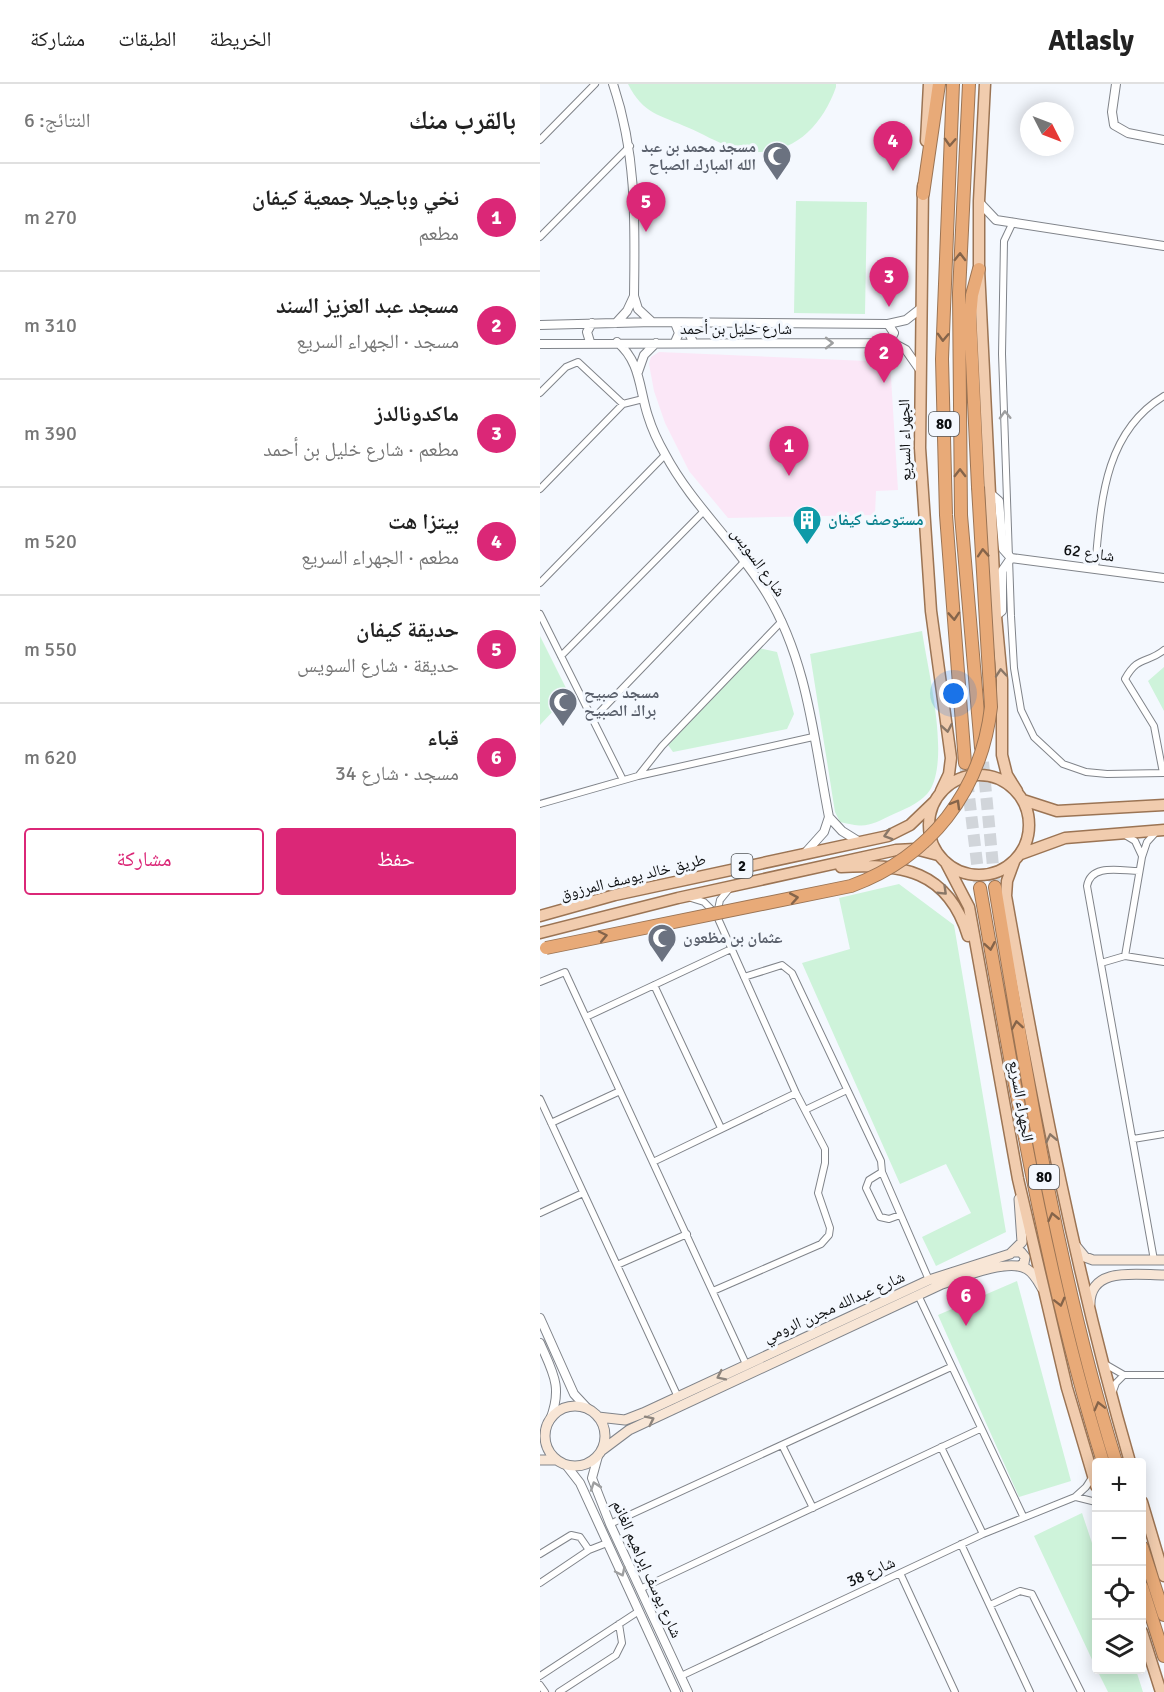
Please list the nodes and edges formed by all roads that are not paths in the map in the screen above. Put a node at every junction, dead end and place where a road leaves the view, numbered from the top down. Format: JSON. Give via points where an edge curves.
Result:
{"nodes":[{"id":1,"x":595,"y":84,"type":"edge"},
{"id":2,"x":613,"y":84,"type":"edge"},
{"id":3,"x":929,"y":84,"type":"edge"},
{"id":4,"x":939,"y":84,"type":"edge"},
{"id":5,"x":953,"y":84,"type":"edge"},
{"id":6,"x":969,"y":84,"type":"edge"},
{"id":7,"x":985,"y":84,"type":"edge"},
{"id":8,"x":1116,"y":84,"type":"edge"},
{"id":9,"x":540,"y":140,"type":"edge"},
{"id":10,"x":1164,"y":140,"type":"edge"},
{"id":11,"x":630,"y":146,"type":"junction"},
{"id":12,"x":923,"y":194,"type":"junction"},
{"id":13,"x":979,"y":201,"type":"junction"},
{"id":14,"x":996,"y":220,"type":"junction"},
{"id":15,"x":1013,"y":222,"type":"junction"},
{"id":16,"x":540,"y":237,"type":"edge"},
{"id":17,"x":978,"y":238,"type":"junction"},
{"id":18,"x":1164,"y":246,"type":"edge"},
{"id":19,"x":979,"y":269,"type":"junction"},
{"id":20,"x":634,"y":296,"type":"junction"},
{"id":21,"x":920,"y":309,"type":"junction"},
{"id":22,"x":653,"y":322,"type":"junction"},
{"id":23,"x":592,"y":323,"type":"junction"},
{"id":24,"x":616,"y":323,"type":"junction"},
{"id":25,"x":675,"y":323,"type":"junction"},
{"id":26,"x":693,"y":323,"type":"junction"},
{"id":27,"x":888,"y":324,"type":"junction"},
{"id":28,"x":540,"y":325,"type":"edge"},
{"id":29,"x":590,"y":342,"type":"junction"},
{"id":30,"x":617,"y":342,"type":"junction"},
{"id":31,"x":675,"y":342,"type":"junction"},
{"id":32,"x":693,"y":342,"type":"junction"},
{"id":33,"x":656,"y":343,"type":"junction"},
{"id":34,"x":889,"y":343,"type":"junction"},
{"id":35,"x":540,"y":344,"type":"edge"},
{"id":36,"x":920,"y":370,"type":"junction"},
{"id":37,"x":638,"y":372,"type":"junction"},
{"id":38,"x":540,"y":393,"type":"edge"},
{"id":39,"x":1164,"y":396,"type":"edge"},
{"id":40,"x":643,"y":399,"type":"junction"},
{"id":41,"x":623,"y":404,"type":"junction"},
{"id":42,"x":665,"y":455,"type":"junction"},
{"id":43,"x":540,"y":489,"type":"edge"},
{"id":44,"x":991,"y":494,"type":"junction"},
{"id":45,"x":704,"y":511,"type":"junction"},
{"id":46,"x":1011,"y":558,"type":"junction"},
{"id":47,"x":744,"y":562,"type":"junction"},
{"id":48,"x":1095,"y":568,"type":"junction"},
{"id":49,"x":1164,"y":578,"type":"edge"},
{"id":50,"x":540,"y":583,"type":"edge"},
{"id":51,"x":540,"y":614,"type":"edge"},
{"id":52,"x":996,"y":616,"type":"junction"},
{"id":53,"x":782,"y":621,"type":"junction"},
{"id":54,"x":1164,"y":650,"type":"edge"},
{"id":55,"x":561,"y":656,"type":"junction"},
{"id":56,"x":593,"y":719,"type":"junction"},
{"id":57,"x":813,"y":736,"type":"junction"},
{"id":58,"x":983,"y":762,"type":"tunnel mouth"},
{"id":59,"x":965,"y":763,"type":"tunnel mouth"},
{"id":60,"x":1163,"y":773,"type":"edge"},
{"id":61,"x":638,"y":776,"type":"junction"},
{"id":62,"x":623,"y":780,"type":"junction"},
{"id":63,"x":941,"y":791,"type":"junction"},
{"id":64,"x":1020,"y":795,"type":"junction"},
{"id":65,"x":935,"y":801,"type":"junction"},
{"id":66,"x":540,"y":804,"type":"edge"},
{"id":67,"x":1164,"y":805,"type":"edge"},
{"id":68,"x":829,"y":817,"type":"junction"},
{"id":69,"x":1161,"y":830,"type":"edge"},
{"id":70,"x":1120,"y":833,"type":"junction"},
{"id":71,"x":858,"y":842,"type":"junction"},
{"id":72,"x":806,"y":852,"type":"junction"},
{"id":73,"x":1142,"y":857,"type":"junction"},
{"id":74,"x":1017,"y":858,"type":"junction"},
{"id":75,"x":942,"y":859,"type":"junction"},
{"id":76,"x":807,"y":869,"type":"junction"},
{"id":77,"x":1139,"y":871,"type":"junction"},
{"id":78,"x":741,"y":883,"type":"junction"},
{"id":79,"x":995,"y":887,"type":"tunnel mouth"},
{"id":80,"x":980,"y":888,"type":"tunnel mouth"},
{"id":81,"x":615,"y":895,"type":"junction"},
{"id":82,"x":678,"y":897,"type":"junction"},
{"id":83,"x":716,"y":914,"type":"junction"},
{"id":84,"x":540,"y":916,"type":"edge"},
{"id":85,"x":540,"y":932,"type":"edge"},
{"id":86,"x":543,"y":949,"type":"edge"},
{"id":87,"x":731,"y":949,"type":"junction"},
{"id":88,"x":1125,"y":956,"type":"junction"},
{"id":89,"x":1164,"y":962,"type":"edge"},
{"id":90,"x":1101,"y":963,"type":"junction"},
{"id":91,"x":744,"y":977,"type":"junction"},
{"id":92,"x":982,"y":980,"type":"junction"},
{"id":93,"x":540,"y":982,"type":"edge"},
{"id":94,"x":654,"y":985,"type":"junction"},
{"id":95,"x":586,"y":1017,"type":"junction"},
{"id":96,"x":620,"y":1090,"type":"junction"},
{"id":97,"x":847,"y":1090,"type":"junction"},
{"id":98,"x":796,"y":1093,"type":"junction"},
{"id":99,"x":540,"y":1099,"type":"edge"},
{"id":100,"x":805,"y":1110,"type":"junction"},
{"id":101,"x":551,"y":1123,"type":"junction"},
{"id":102,"x":721,"y":1128,"type":"junction"},
{"id":103,"x":1164,"y":1134,"type":"edge"},
{"id":104,"x":1133,"y":1139,"type":"junction"},
{"id":105,"x":653,"y":1162,"type":"junction"},
{"id":106,"x":882,"y":1172,"type":"junction"},
{"id":107,"x":1018,"y":1179,"type":"junction"},
{"id":108,"x":583,"y":1192,"type":"junction"},
{"id":109,"x":540,"y":1213,"type":"edge"},
{"id":110,"x":900,"y":1215,"type":"junction"},
{"id":111,"x":1069,"y":1227,"type":"junction"},
{"id":112,"x":687,"y":1234,"type":"junction"},
{"id":113,"x":1014,"y":1252,"type":"junction"},
{"id":114,"x":1159,"y":1260,"type":"edge"},
{"id":115,"x":1112,"y":1261,"type":"junction"},
{"id":116,"x":617,"y":1265,"type":"junction"},
{"id":117,"x":1020,"y":1266,"type":"junction"},
{"id":118,"x":1164,"y":1275,"type":"edge"},
{"id":119,"x":1113,"y":1276,"type":"junction"},
{"id":120,"x":929,"y":1280,"type":"junction"},
{"id":121,"x":1043,"y":1290,"type":"junction"},
{"id":122,"x":713,"y":1291,"type":"junction"},
{"id":123,"x":918,"y":1295,"type":"junction"},
{"id":124,"x":540,"y":1318,"type":"edge"},
{"id":125,"x":1090,"y":1319,"type":"junction"},
{"id":126,"x":540,"y":1343,"type":"edge"},
{"id":127,"x":1101,"y":1360,"type":"junction"},
{"id":128,"x":746,"y":1364,"type":"junction"},
{"id":129,"x":951,"y":1367,"type":"junction"},
{"id":130,"x":1124,"y":1375,"type":"junction"},
{"id":131,"x":1164,"y":1375,"type":"edge"},
{"id":132,"x":678,"y":1397,"type":"junction"},
{"id":133,"x":1112,"y":1399,"type":"junction"},
{"id":134,"x":588,"y":1409,"type":"junction"},
{"id":135,"x":598,"y":1417,"type":"junction"},
{"id":136,"x":550,"y":1420,"type":"junction"},
{"id":137,"x":980,"y":1429,"type":"junction"},
{"id":138,"x":543,"y":1433,"type":"edge"},
{"id":139,"x":783,"y":1445,"type":"junction"},
{"id":140,"x":941,"y":1448,"type":"junction"},
{"id":141,"x":600,"y":1453,"type":"junction"},
{"id":142,"x":1102,"y":1458,"type":"edge"},
{"id":143,"x":1115,"y":1458,"type":"edge"},
{"id":144,"x":1129,"y":1458,"type":"edge"},
{"id":145,"x":540,"y":1460,"type":"edge"},
{"id":146,"x":561,"y":1462,"type":"junction"},
{"id":147,"x":1092,"y":1470,"type":"edge"},
{"id":148,"x":1092,"y":1482,"type":"edge"},
{"id":149,"x":1075,"y":1497,"type":"junction"},
{"id":150,"x":1092,"y":1501,"type":"edge"},
{"id":151,"x":813,"y":1508,"type":"junction"},
{"id":152,"x":1145,"y":1512,"type":"edge"},
{"id":153,"x":1023,"y":1516,"type":"junction"},
{"id":154,"x":610,"y":1524,"type":"junction"},
{"id":155,"x":983,"y":1534,"type":"junction"},
{"id":156,"x":607,"y":1543,"type":"junction"},
{"id":157,"x":961,"y":1544,"type":"junction"},
{"id":158,"x":589,"y":1550,"type":"junction"},
{"id":159,"x":540,"y":1554,"type":"edge"},
{"id":160,"x":1146,"y":1560,"type":"edge"},
{"id":161,"x":1161,"y":1560,"type":"edge"},
{"id":162,"x":900,"y":1574,"type":"junction"},
{"id":163,"x":1164,"y":1576,"type":"edge"},
{"id":164,"x":540,"y":1583,"type":"edge"},
{"id":165,"x":640,"y":1589,"type":"junction"},
{"id":166,"x":1146,"y":1600,"type":"edge"},
{"id":167,"x":990,"y":1605,"type":"junction"},
{"id":168,"x":639,"y":1611,"type":"junction"},
{"id":169,"x":1164,"y":1616,"type":"edge"},
{"id":170,"x":619,"y":1624,"type":"junction"},
{"id":171,"x":1146,"y":1645,"type":"edge"},
{"id":172,"x":1164,"y":1656,"type":"edge"},
{"id":173,"x":540,"y":1676,"type":"edge"},
{"id":174,"x":681,"y":1676,"type":"junction"},
{"id":175,"x":540,"y":1685,"type":"edge"},
{"id":176,"x":545,"y":1692,"type":"edge"},
{"id":177,"x":559,"y":1692,"type":"edge"},
{"id":178,"x":676,"y":1692,"type":"edge"},
{"id":179,"x":688,"y":1692,"type":"edge"},
{"id":180,"x":955,"y":1692,"type":"edge"},
{"id":181,"x":1030,"y":1692,"type":"edge"},
{"id":182,"x":1081,"y":1692,"type":"edge"},
{"id":183,"x":1161,"y":1692,"type":"edge"}],
"edges":[{"from":1,"to":9,"type":"street"},
{"from":2,"to":11,"type":"street"},
{"from":3,"to":12,"type":"main road","name":"الجهراء السريع"},
{"from":4,"to":12,"type":"highway"},
{"from":5,"to":59,"type":"highway","number":"80","one_way":true,"via":[[942,359],[946,515]]},
{"from":58,"to":6,"type":"highway","number":"80","one_way":true,"via":[[961,515],[960,238]]},
{"from":7,"to":13,"type":"main road"},
{"from":8,"to":10,"type":"street","via":[[1114,125],[1128,133]]},
{"from":11,"to":16,"type":"street"},
{"from":11,"to":20,"type":"street"},
{"from":12,"to":21,"type":"main road","name":"الجهراء السريع"},
{"from":13,"to":14,"type":"street"},
{"from":13,"to":17,"type":"main road"},
{"from":14,"to":15,"type":"street"},
{"from":14,"to":17,"type":"street","via":[[982,226]]},
{"from":15,"to":18,"type":"street"},
{"from":46,"to":15,"type":"street","one_way":true,"via":[[1002,287],[1004,241]]},
{"from":17,"to":19,"type":"main road"},
{"from":19,"to":44,"type":"main road"},
{"from":86,"to":19,"type":"highway","one_way":true,"bridge":true,"via":[[851,886],[894,867],[936,832],[957,804],[986,740],[991,707],[970,317]]},
{"from":20,"to":22,"type":"street","via":[[638,309]]},
{"from":20,"to":24,"type":"street"},
{"from":21,"to":27,"type":"street","name":"شارع خليل بن أحمد","via":[[906,320]]},
{"from":21,"to":36,"type":"main road","name":"الجهراء السريع"},
{"from":22,"to":24,"type":"street","name":"شارع خليل بن أحمد"},
{"from":22,"to":25,"type":"street","name":"شارع خليل بن أحمد"},
{"from":23,"to":24,"type":"street","name":"شارع خليل بن أحمد"},
{"from":23,"to":28,"type":"street","name":"شارع خليل بن أحمد"},
{"from":23,"to":29,"type":"street","via":[[587,332]]},
{"from":25,"to":26,"type":"street","name":"شارع خليل بن أحمد"},
{"from":25,"to":31,"type":"street","via":[[679,333]]},
{"from":26,"to":27,"type":"street","name":"شارع خليل بن أحمد"},
{"from":26,"to":32,"type":"street","via":[[689,333]]},
{"from":27,"to":34,"type":"street","via":[[894,333]]},
{"from":29,"to":30,"type":"street","name":"شارع خليل بن أحمد"},
{"from":29,"to":35,"type":"street","name":"شارع خليل بن أحمد"},
{"from":30,"to":33,"type":"street","name":"شارع خليل بن أحمد"},
{"from":30,"to":37,"type":"street","name":"شارع السويس","via":[[628,352]]},
{"from":31,"to":32,"type":"street","name":"شارع خليل بن أحمد"},
{"from":31,"to":33,"type":"street","name":"شارع خليل بن أحمد"},
{"from":32,"to":34,"type":"street","name":"شارع خليل بن أحمد","one_way":true},
{"from":33,"to":37,"type":"street","via":[[644,356]]},
{"from":34,"to":36,"type":"street","via":[[906,350]]},
{"from":36,"to":63,"type":"main road","name":"الجهراء السريع","one_way":true,"via":[[920,448],[930,600],[951,758]]},
{"from":37,"to":40,"type":"street","name":"شارع السويس"},
{"from":38,"to":41,"type":"street","via":[[566,367],[578,362]]},
{"from":39,"to":48,"type":"street","via":[[1134,420],[1112,459],[1102,497]]},
{"from":40,"to":41,"type":"street"},
{"from":40,"to":42,"type":"street","name":"شارع السويس"},
{"from":41,"to":43,"type":"street"},
{"from":42,"to":45,"type":"street","name":"شارع السويس"},
{"from":42,"to":50,"type":"street"},
{"from":44,"to":46,"type":"street","via":[[999,501],[1003,549]]},
{"from":44,"to":52,"type":"main road"},
{"from":45,"to":47,"type":"street","name":"شارع السويس"},
{"from":45,"to":55,"type":"street"},
{"from":46,"to":48,"type":"street","name":"شارع 62"},
{"from":46,"to":52,"type":"street","via":[[1002,568],[1002,611]]},
{"from":46,"to":60,"type":"street","via":[[1014,668],[1021,710],[1034,737],[1063,764],[1086,772]]},
{"from":47,"to":53,"type":"street","name":"شارع السويس"},
{"from":47,"to":56,"type":"street"},
{"from":48,"to":49,"type":"street","name":"شارع 62"},
{"from":51,"to":55,"type":"street"},
{"from":64,"to":52,"type":"main road","one_way":true,"via":[[1007,775],[1002,755],[1002,680]]},
{"from":53,"to":57,"type":"street","name":"شارع السويس","via":[[799,664]]},
{"from":53,"to":61,"type":"street"},
{"from":54,"to":60,"type":"street","via":[[1139,660],[1125,679],[1154,726]]},
{"from":55,"to":56,"type":"street"},
{"from":56,"to":62,"type":"street"},
{"from":57,"to":61,"type":"street"},
{"from":57,"to":68,"type":"street","name":"شارع السويس"},
{"from":61,"to":62,"type":"street"},
{"from":62,"to":66,"type":"street"},
{"from":63,"to":64,"type":"main road","via":[[959,779],[979,774],[993,776]]},
{"from":63,"to":65,"type":"main road"},
{"from":64,"to":67,"type":"main road","via":[[1057,811]]},
{"from":64,"to":74,"type":"main road","via":[[1030,822],[1026,844]]},
{"from":65,"to":71,"type":"main road","name":"طريق خالد يوسف المرزوق","number":"2","one_way":true,"via":[[902,831]]},
{"from":65,"to":75,"type":"main road","via":[[929,834]]},
{"from":68,"to":71,"type":"street"},
{"from":68,"to":72,"type":"street","via":[[824,832]]},
{"from":69,"to":70,"type":"main road"},
{"from":69,"to":73,"type":"street","via":[[1147,842]]},
{"from":70,"to":73,"type":"street","via":[[1135,841]]},
{"from":70,"to":74,"type":"main road","via":[[1065,838]]},
{"from":71,"to":72,"type":"main road","name":"طريق خالد يوسف المرزوق","number":"2"},
{"from":72,"to":81,"type":"main road","name":"طريق خالد يوسف المرزوق","number":"2"},
{"from":73,"to":77,"type":"street"},
{"from":74,"to":75,"type":"main road","via":[[996,873],[975,876]]},
{"from":111,"to":74,"type":"main road","name":"الجهراء السريع","one_way":true,"via":[[1006,896],[1007,881]]},
{"from":75,"to":76,"type":"main road","name":"طريق خالد يوسف المرزوق","number":"2","via":[[915,849],[900,849]]},
{"from":75,"to":92,"type":"main road","name":"الجهراء السريع","via":[[969,907]]},
{"from":76,"to":78,"type":"main road","name":"طريق خالد يوسف المرزوق","number":"2"},
{"from":76,"to":92,"type":"main road","one_way":true,"via":[[885,866],[909,870],[930,880],[962,916]]},
{"from":77,"to":88,"type":"street"},
{"from":77,"to":90,"type":"street","via":[[1098,871],[1088,879]]},
{"from":78,"to":82,"type":"main road","name":"طريق خالد يوسف المرزوق","number":"2"},
{"from":78,"to":83,"type":"street","via":[[722,896]]},
{"from":143,"to":79,"type":"highway","name":"الجهراء السريع","number":"80","one_way":true,"via":[[1068,1285],[1037,1146]]},
{"from":80,"to":142,"type":"highway","name":"الجهراء السريع","number":"80","one_way":true,"via":[[1026,1147],[1057,1288]]},
{"from":81,"to":84,"type":"main road","name":"طريق خالد يوسف المرزوق","number":"2"},
{"from":81,"to":85,"type":"main road","via":[[621,898],[620,904],[574,916]]},
{"from":82,"to":83,"type":"street","via":[[701,900]]},
{"from":82,"to":85,"type":"main road","name":"طريق خالد يوسف المرزوق","number":"2"},
{"from":83,"to":87,"type":"street"},
{"from":87,"to":91,"type":"street"},
{"from":87,"to":94,"type":"street"},
{"from":88,"to":89,"type":"street"},
{"from":88,"to":90,"type":"street"},
{"from":90,"to":104,"type":"street"},
{"from":91,"to":97,"type":"street","via":[[777,965],[789,969]]},
{"from":91,"to":98,"type":"street"},
{"from":92,"to":107,"type":"main road","name":"الجهراء السريع"},
{"from":93,"to":95,"type":"street","via":[[565,972]]},
{"from":94,"to":95,"type":"street"},
{"from":94,"to":102,"type":"street"},
{"from":95,"to":96,"type":"street"},
{"from":96,"to":101,"type":"street"},
{"from":96,"to":105,"type":"street"},
{"from":97,"to":100,"type":"street"},
{"from":97,"to":106,"type":"street","via":[[881,1161]]},
{"from":98,"to":100,"type":"street"},
{"from":98,"to":102,"type":"street"},
{"from":99,"to":101,"type":"street"},
{"from":100,"to":122,"type":"street","via":[[825,1149],[818,1193],[829,1235],[821,1244]]},
{"from":101,"to":108,"type":"street"},
{"from":102,"to":105,"type":"street"},
{"from":103,"to":104,"type":"street"},
{"from":104,"to":114,"type":"street"},
{"from":105,"to":112,"type":"street"},
{"from":106,"to":110,"type":"street"},
{"from":106,"to":110,"type":"street","via":[[868,1180],[866,1188],[880,1217]]},
{"from":107,"to":113,"type":"main road","via":[[1023,1236]]},
{"from":107,"to":121,"type":"main road","name":"الجهراء السريع"},
{"from":108,"to":109,"type":"street"},
{"from":108,"to":116,"type":"street"},
{"from":110,"to":120,"type":"street"},
{"from":111,"to":115,"type":"main road","via":[[1085,1257]]},
{"from":111,"to":125,"type":"main road","name":"الجهراء السريع"},
{"from":112,"to":116,"type":"street"},
{"from":112,"to":122,"type":"street"},
{"from":113,"to":117,"type":"main road","via":[[1025,1257]]},
{"from":113,"to":120,"type":"main road","name":"شارع عبدالله مجرن الرومي"},
{"from":114,"to":115,"type":"main road"},
{"from":115,"to":119,"type":"main road","via":[[1106,1269]]},
{"from":116,"to":132,"type":"street"},
{"from":117,"to":121,"type":"main road","via":[[1030,1272]]},
{"from":117,"to":123,"type":"main road","name":"شارع عبدالله مجرن الرومي","via":[[981,1271]]},
{"from":118,"to":119,"type":"main road"},
{"from":119,"to":125,"type":"main road","via":[[1094,1286]]},
{"from":120,"to":128,"type":"main road","name":"شارع عبدالله مجرن الرومي"},
{"from":121,"to":147,"type":"main road","name":"الجهراء السريع"},
{"from":122,"to":128,"type":"street"},
{"from":123,"to":129,"type":"street"},
{"from":141,"to":123,"type":"main road","name":"شارع عبدالله مجرن الرومي","one_way":true,"via":[[629,1430]]},
{"from":124,"to":134,"type":"street","via":[[574,1394]]},
{"from":125,"to":127,"type":"main road","name":"الجهراء السريع"},
{"from":126,"to":136,"type":"street","via":[[556,1379],[557,1403]]},
{"from":127,"to":130,"type":"street"},
{"from":127,"to":133,"type":"main road","name":"الجهراء السريع"},
{"from":128,"to":132,"type":"main road","name":"شارع عبدالله مجرن الرومي","one_way":true},
{"from":129,"to":137,"type":"street"},
{"from":129,"to":139,"type":"street"},
{"from":130,"to":131,"type":"street"},
{"from":130,"to":133,"type":"street","via":[[1116,1383]]},
{"from":132,"to":135,"type":"main road","name":"شارع عبدالله مجرن الرومي","via":[[625,1420]]},
{"from":133,"to":144,"type":"main road","name":"الجهراء السريع"},
{"from":134,"to":135,"type":"main road"},
{"from":134,"to":136,"type":"main road","via":[[563,1409]]},
{"from":135,"to":141,"type":"main road","via":[[605,1433]]},
{"from":136,"to":138,"type":"main road"},
{"from":137,"to":140,"type":"street"},
{"from":137,"to":153,"type":"street"},
{"from":138,"to":146,"type":"main road","via":[[547,1447]]},
{"from":139,"to":151,"type":"street"},
{"from":139,"to":154,"type":"street"},
{"from":140,"to":151,"type":"street"},
{"from":140,"to":155,"type":"street"},
{"from":141,"to":146,"type":"main road","via":[[583,1465]]},
{"from":154,"to":141,"type":"street","name":"شارع يوسف إبراهيم الغانم","one_way":true,"via":[[592,1478]]},
{"from":145,"to":146,"type":"main road"},
{"from":146,"to":156,"type":"street","name":"شارع يوسف إبراهيم الغانم","via":[[580,1483]]},
{"from":148,"to":149,"type":"street","name":"شارع 38"},
{"from":149,"to":150,"type":"street"},
{"from":149,"to":153,"type":"street","name":"شارع 38"},
{"from":151,"to":165,"type":"street"},
{"from":152,"to":161,"type":"main road"},
{"from":153,"to":155,"type":"street","name":"شارع 38"},
{"from":154,"to":165,"type":"street","name":"شارع يوسف إبراهيم الغانم"},
{"from":155,"to":157,"type":"street","name":"شارع 38"},
{"from":156,"to":158,"type":"street"},
{"from":156,"to":168,"type":"street","name":"شارع يوسف إبراهيم الغانم","one_way":true},
{"from":157,"to":162,"type":"street","name":"شارع 38"},
{"from":157,"to":167,"type":"street"},
{"from":158,"to":159,"type":"street","via":[[580,1538],[571,1535]]},
{"from":158,"to":164,"type":"street"},
{"from":160,"to":169,"type":"highway"},
{"from":161,"to":163,"type":"main road"},
{"from":162,"to":174,"type":"street","name":"شارع 38"},
{"from":162,"to":180,"type":"street"},
{"from":165,"to":174,"type":"street","name":"شارع يوسف إبراهيم الغانم"},
{"from":166,"to":172,"type":"highway"},
{"from":167,"to":181,"type":"street"},
{"from":167,"to":182,"type":"street","via":[[1020,1591],[1032,1594]]},
{"from":168,"to":170,"type":"street"},
{"from":168,"to":178,"type":"street","name":"شارع يوسف إبراهيم الغانم"},
{"from":170,"to":173,"type":"street"},
{"from":170,"to":177,"type":"street","via":[[622,1643],[616,1655]]},
{"from":171,"to":183,"type":"main road"},
{"from":174,"to":179,"type":"street","name":"شارع يوسف إبراهيم الغانم"},
{"from":175,"to":176,"type":"street"}]}
